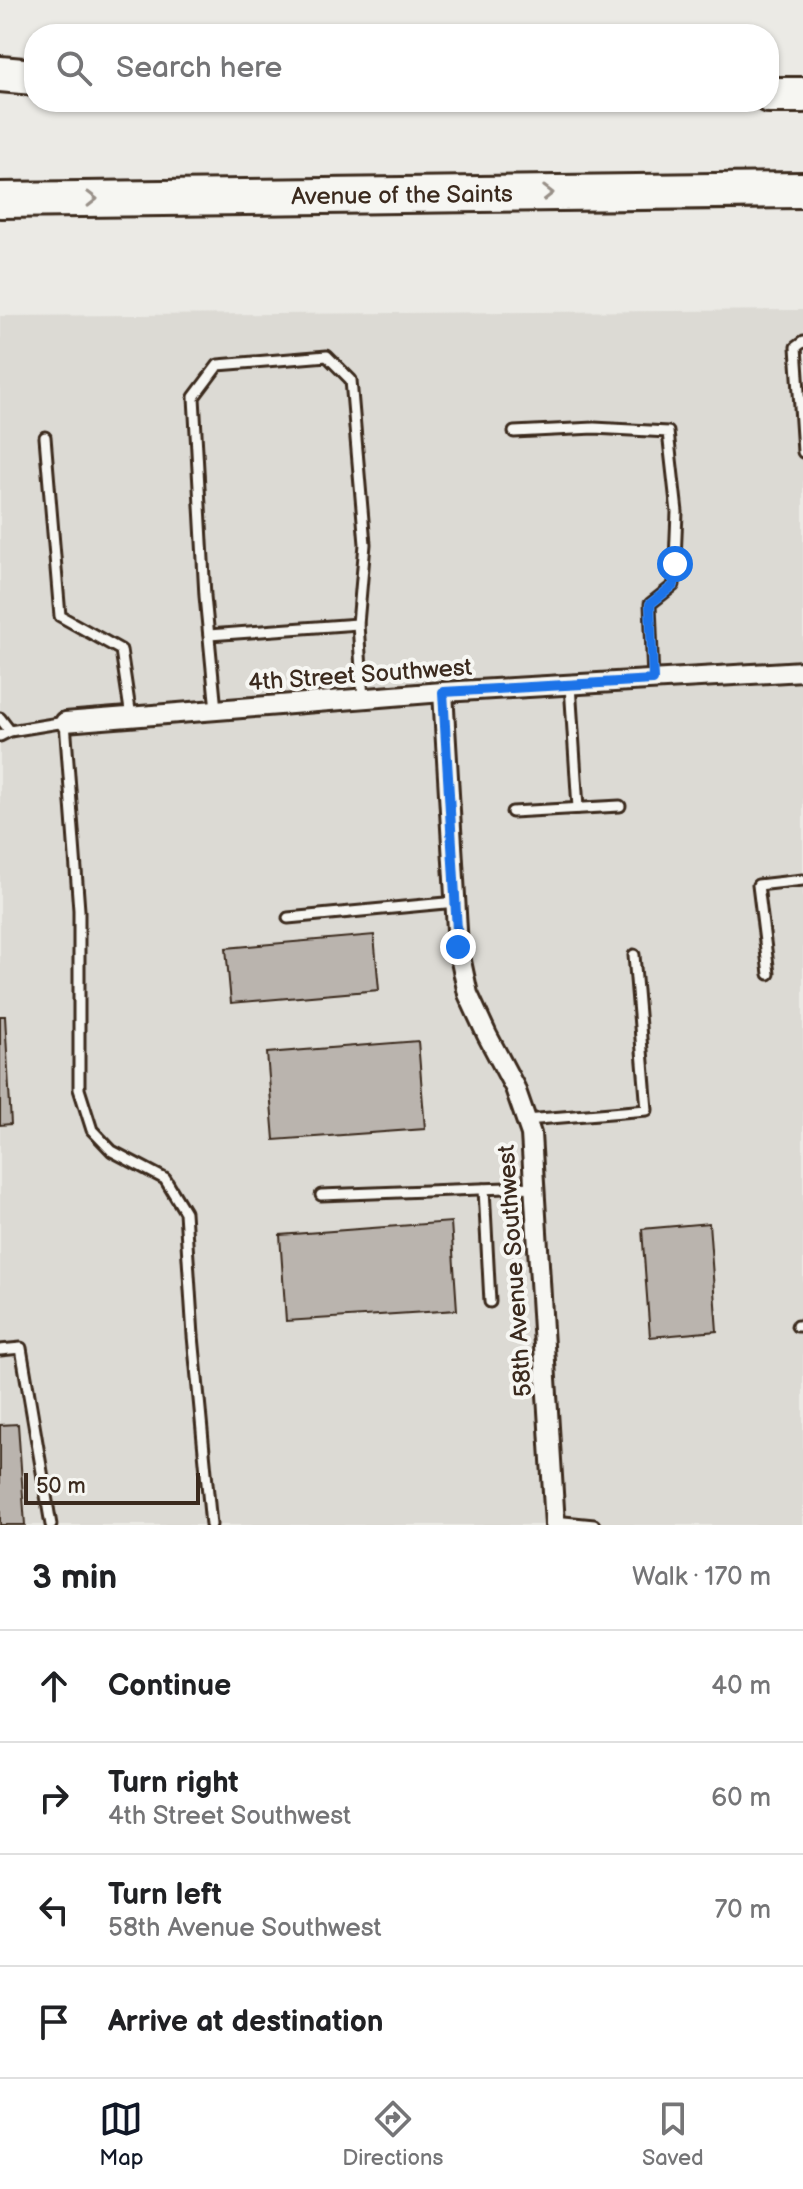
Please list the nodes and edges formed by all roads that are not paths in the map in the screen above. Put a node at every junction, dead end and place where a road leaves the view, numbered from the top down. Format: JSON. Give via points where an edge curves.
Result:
{"nodes":[{"id":1,"x":0,"y":74,"type":"edge"},
{"id":2,"x":24,"y":76,"type":"edge"},
{"id":3,"x":779,"y":95,"type":"edge"},
{"id":4,"x":803,"y":95,"type":"edge"},
{"id":5,"x":0,"y":96,"type":"edge"},
{"id":6,"x":24,"y":96,"type":"edge"},
{"id":7,"x":803,"y":190,"type":"edge"},
{"id":8,"x":5,"y":200,"type":"edge"},
{"id":9,"x":803,"y":342,"type":"edge"},
{"id":10,"x":514,"y":432,"type":"dead end"},
{"id":11,"x":45,"y":437,"type":"dead end"},
{"id":12,"x":803,"y":452,"type":"edge"},
{"id":13,"x":358,"y":624,"type":"junction"},
{"id":14,"x":209,"y":635,"type":"junction"},
{"id":15,"x":803,"y":671,"type":"edge"},
{"id":16,"x":653,"y":680,"type":"junction"},
{"id":17,"x":570,"y":685,"type":"junction"},
{"id":18,"x":443,"y":692,"type":"junction"},
{"id":19,"x":363,"y":699,"type":"junction"},
{"id":20,"x":216,"y":710,"type":"junction"},
{"id":21,"x":131,"y":717,"type":"junction"},
{"id":22,"x":0,"y":718,"type":"edge"},
{"id":23,"x":65,"y":722,"type":"junction"},
{"id":24,"x":10,"y":731,"type":"junction"},
{"id":25,"x":0,"y":736,"type":"edge"},
{"id":26,"x":620,"y":806,"type":"dead end"},
{"id":27,"x":578,"y":808,"type":"junction"},
{"id":28,"x":512,"y":812,"type":"dead end"},
{"id":29,"x":803,"y":880,"type":"edge"},
{"id":30,"x":456,"y":902,"type":"junction"},
{"id":31,"x":288,"y":918,"type":"dead end"},
{"id":32,"x":634,"y":955,"type":"dead end"},
{"id":33,"x":769,"y":974,"type":"dead end"},
{"id":34,"x":526,"y":1120,"type":"junction"},
{"id":35,"x":534,"y":1187,"type":"junction"},
{"id":36,"x":484,"y":1189,"type":"junction"},
{"id":37,"x":321,"y":1195,"type":"dead end"},
{"id":38,"x":490,"y":1302,"type":"dead end"},
{"id":39,"x":0,"y":1350,"type":"edge"},
{"id":40,"x":554,"y":1523,"type":"edge"},
{"id":41,"x":51,"y":1525,"type":"edge"},
{"id":42,"x":211,"y":1525,"type":"edge"},
{"id":43,"x":594,"y":1525,"type":"edge"}],
"edges":[{"from":1,"to":2,"type":"highway"},
{"from":3,"to":4,"type":"highway"},
{"from":5,"to":6,"type":"highway"},
{"from":8,"to":7,"type":"highway","name":"Avenue of the Saints","one_way":true},
{"from":9,"to":12,"type":"lane","via":[[796,347]]},
{"from":10,"to":16,"type":"lane","via":[[668,432],[677,512],[674,585],[650,604]]},
{"from":11,"to":21,"type":"lane","via":[[60,616],[121,650]]},
{"from":13,"to":14,"type":"lane"},
{"from":13,"to":14,"type":"lane","via":[[365,544],[351,380],[327,356],[218,365],[194,397]]},
{"from":13,"to":19,"type":"lane"},
{"from":14,"to":20,"type":"lane"},
{"from":15,"to":16,"type":"street","name":"4th Street Southwest"},
{"from":16,"to":17,"type":"street","name":"4th Street Southwest"},
{"from":17,"to":18,"type":"street","name":"4th Street Southwest"},
{"from":17,"to":27,"type":"lane"},
{"from":18,"to":19,"type":"street","name":"4th Street Southwest"},
{"from":18,"to":30,"type":"street","name":"58th Avenue Southwest"},
{"from":19,"to":20,"type":"street","name":"4th Street Southwest"},
{"from":20,"to":21,"type":"street","name":"4th Street Southwest"},
{"from":21,"to":23,"type":"street","name":"4th Street Southwest"},
{"from":22,"to":24,"type":"lane"},
{"from":23,"to":24,"type":"lane"},
{"from":23,"to":42,"type":"lane","via":[[79,910],[79,1089],[92,1130],[112,1151],[165,1179],[185,1212]]},
{"from":24,"to":25,"type":"lane"},
{"from":26,"to":27,"type":"lane"},
{"from":27,"to":28,"type":"lane"},
{"from":29,"to":33,"type":"lane","via":[[758,885]]},
{"from":30,"to":31,"type":"lane"},
{"from":30,"to":34,"type":"street","name":"58th Avenue Southwest","via":[[468,994]]},
{"from":32,"to":34,"type":"lane","via":[[647,1110]]},
{"from":34,"to":35,"type":"street","name":"58th Avenue Southwest"},
{"from":35,"to":36,"type":"lane"},
{"from":35,"to":40,"type":"street","name":"58th Avenue Southwest"},
{"from":36,"to":37,"type":"lane"},
{"from":36,"to":38,"type":"lane"},
{"from":39,"to":41,"type":"lane","via":[[21,1348]]},
{"from":40,"to":43,"type":"lane"}]}
